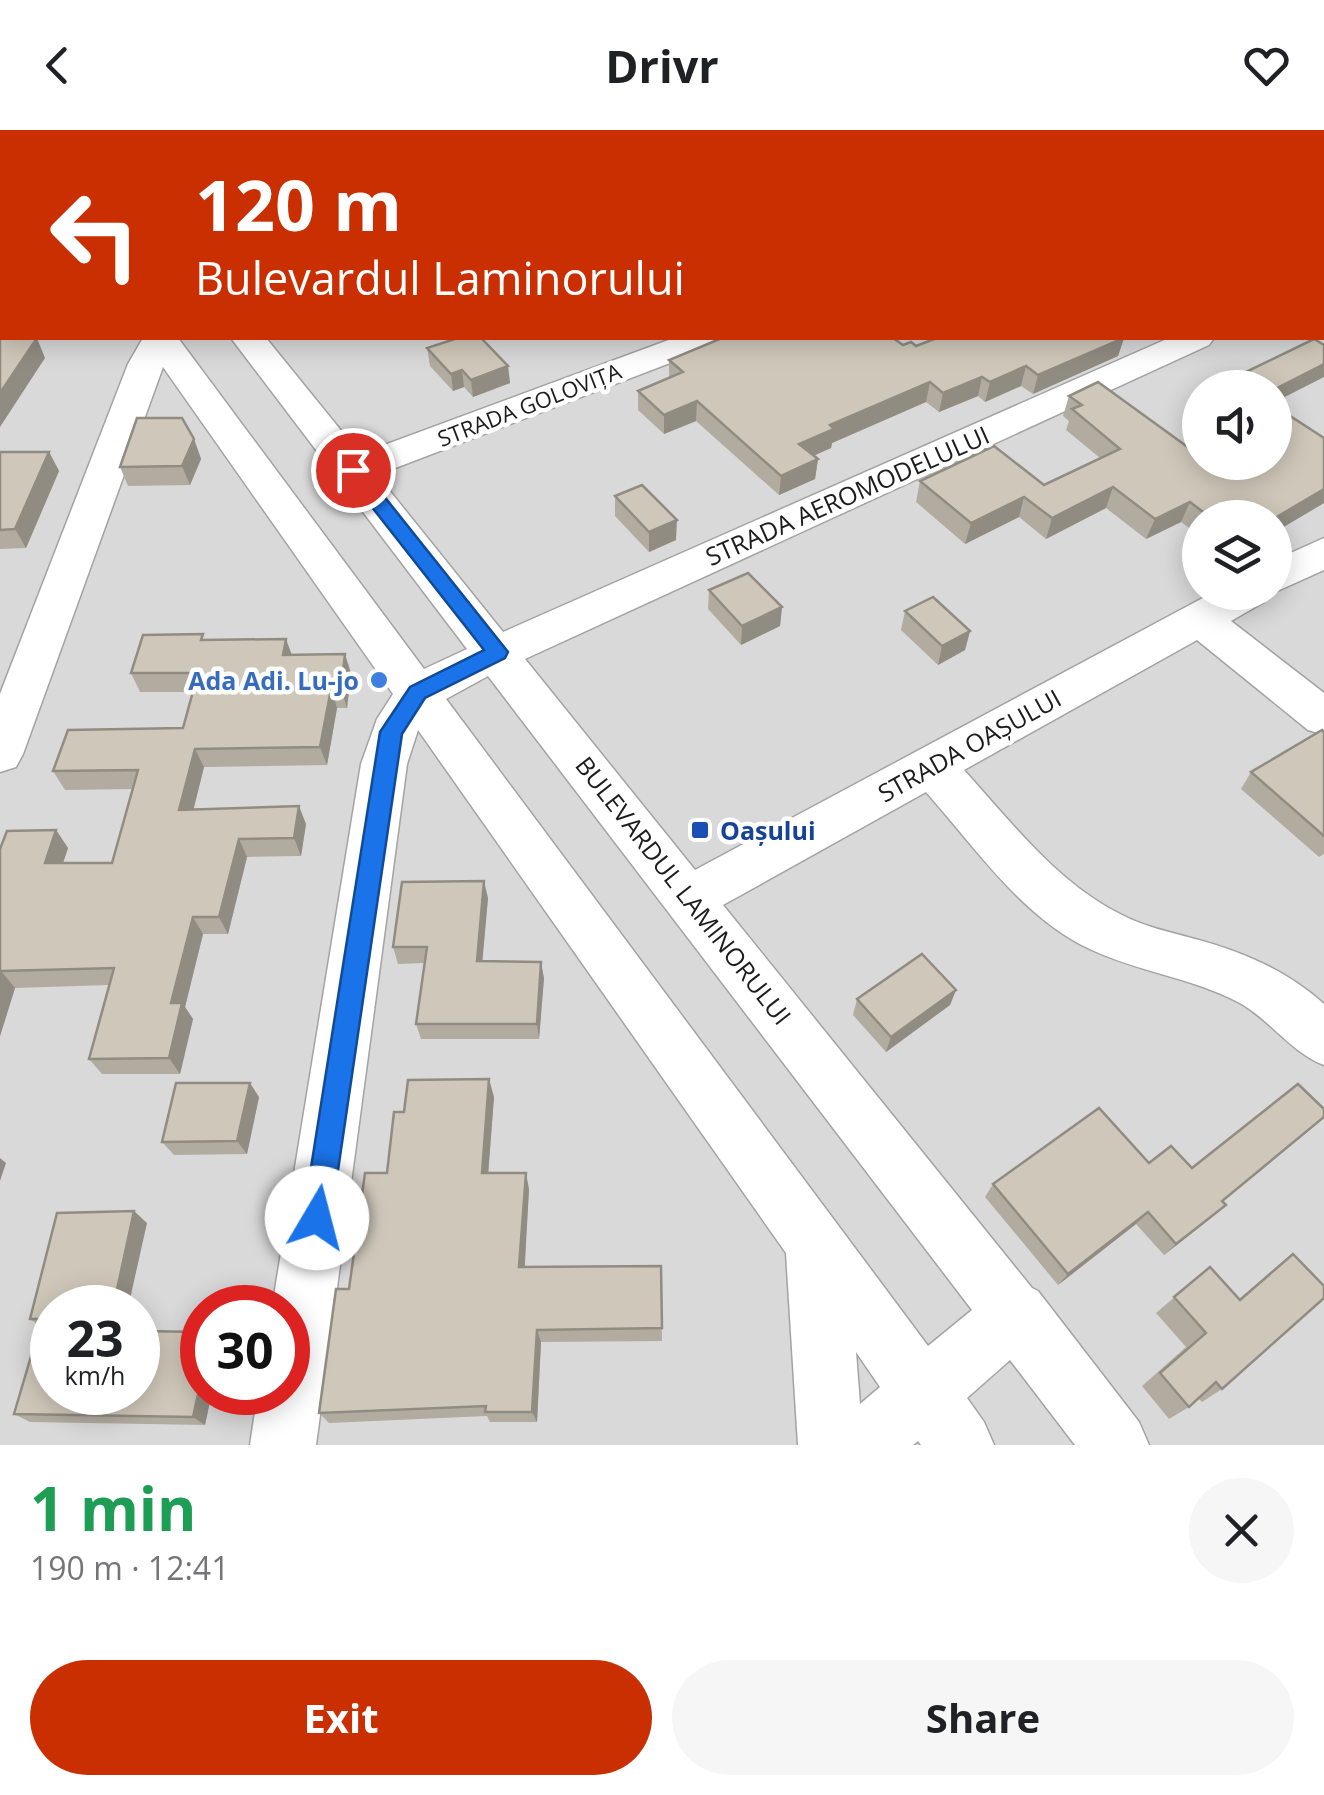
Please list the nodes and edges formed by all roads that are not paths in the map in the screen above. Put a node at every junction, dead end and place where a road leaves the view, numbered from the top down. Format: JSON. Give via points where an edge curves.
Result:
{"nodes":[{"id":1,"x":160,"y":340,"type":"edge"},
{"id":2,"x":162,"y":340,"type":"edge"},
{"id":3,"x":250,"y":340,"type":"edge"},
{"id":4,"x":701,"y":340,"type":"edge"},
{"id":5,"x":1194,"y":340,"type":"edge"},
{"id":6,"x":353,"y":470,"type":"junction"},
{"id":7,"x":1324,"y":552,"type":"edge"},
{"id":8,"x":1292,"y":569,"type":"edge"},
{"id":9,"x":1216,"y":610,"type":"edge"},
{"id":10,"x":1200,"y":619,"type":"junction"},
{"id":11,"x":498,"y":652,"type":"junction"},
{"id":12,"x":418,"y":693,"type":"junction"},
{"id":13,"x":1324,"y":718,"type":"edge"},
{"id":14,"x":0,"y":754,"type":"edge"},
{"id":15,"x":932,"y":766,"type":"junction"},
{"id":16,"x":690,"y":898,"type":"junction"},
{"id":17,"x":1324,"y":1040,"type":"edge"},
{"id":18,"x":816,"y":1249,"type":"junction"},
{"id":19,"x":1016,"y":1314,"type":"junction"},
{"id":20,"x":922,"y":1394,"type":"junction"},
{"id":21,"x":283,"y":1445,"type":"edge"},
{"id":22,"x":830,"y":1445,"type":"edge"},
{"id":23,"x":862,"y":1445,"type":"edge"},
{"id":24,"x":961,"y":1445,"type":"edge"},
{"id":25,"x":1116,"y":1445,"type":"edge"}],
"edges":[{"from":1,"to":14,"type":"street"},
{"from":2,"to":12,"type":"street"},
{"from":3,"to":6,"type":"street","name":"BULEVARDUL LAMINORULUI"},
{"from":4,"to":6,"type":"street","name":"STRADA GOLOVIȚA"},
{"from":5,"to":11,"type":"street","name":"STRADA AEROMODELULUI"},
{"from":6,"to":11,"type":"street","name":"BULEVARDUL LAMINORULUI"},
{"from":7,"to":8,"type":"street"},
{"from":9,"to":10,"type":"street","name":"STRADA OAȘULUI"},
{"from":10,"to":13,"type":"street"},
{"from":10,"to":15,"type":"street","name":"STRADA OAȘULUI"},
{"from":11,"to":12,"type":"street","name":"STRADA AEROMODELULUI"},
{"from":11,"to":16,"type":"street","name":"BULEVARDUL LAMINORULUI"},
{"from":12,"to":18,"type":"street"},
{"from":12,"to":21,"type":"street","via":[[391,732],[384,764]]},
{"from":15,"to":16,"type":"street","name":"STRADA OAȘULUI"},
{"from":15,"to":17,"type":"street","via":[[1085,921],[1128,944],[1260,987]]},
{"from":16,"to":19,"type":"street","name":"BULEVARDUL LAMINORULUI"},
{"from":18,"to":20,"type":"street"},
{"from":18,"to":22,"type":"street"},
{"from":19,"to":20,"type":"street"},
{"from":19,"to":25,"type":"street","name":"BULEVARDUL LAMINORULUI"},
{"from":20,"to":23,"type":"street"},
{"from":20,"to":24,"type":"street"}]}
